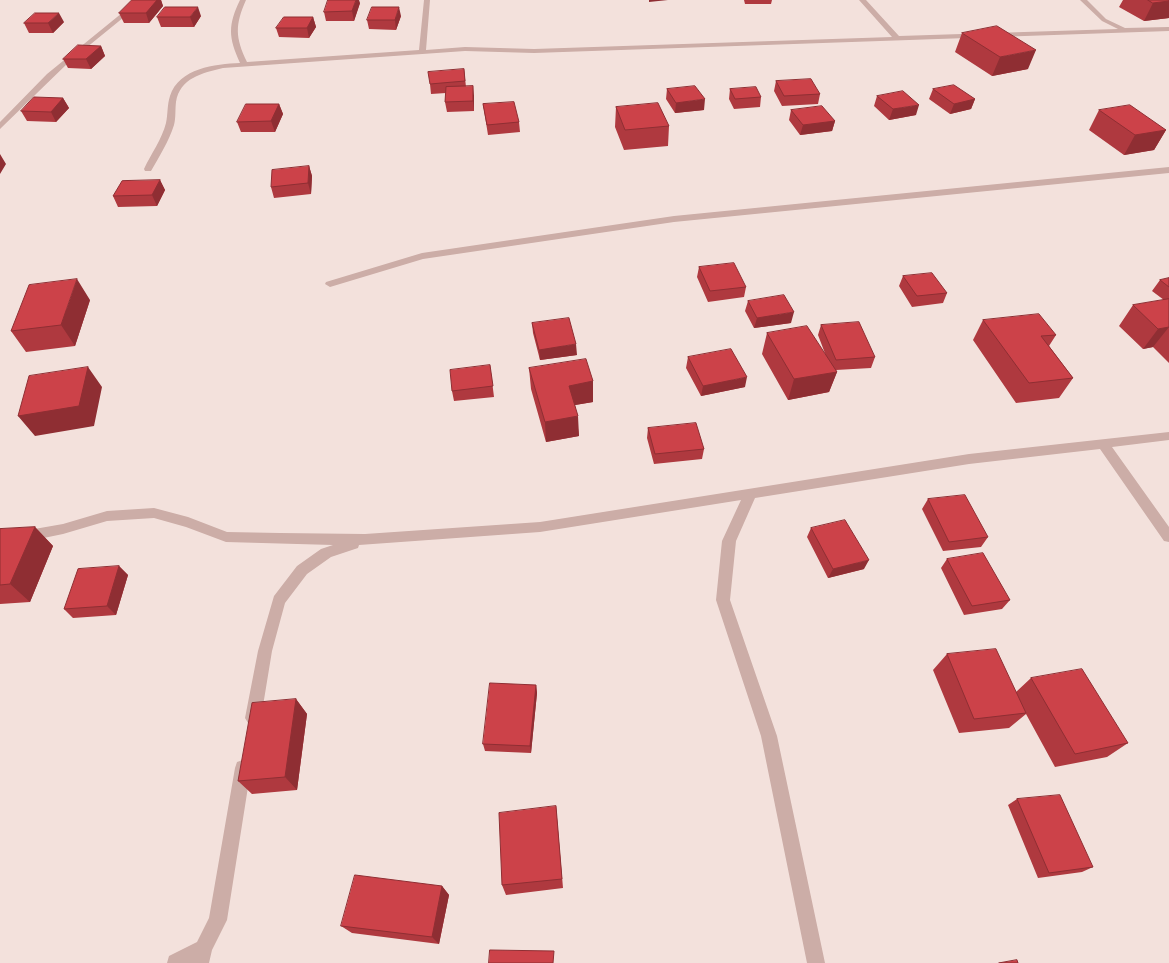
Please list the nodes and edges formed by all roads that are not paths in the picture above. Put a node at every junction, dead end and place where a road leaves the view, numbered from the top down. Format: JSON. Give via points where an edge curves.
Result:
{"nodes":[{"id":1,"x":142,"y":0,"type":"edge"},
{"id":2,"x":243,"y":0,"type":"edge"},
{"id":3,"x":427,"y":0,"type":"edge"},
{"id":4,"x":862,"y":0,"type":"edge"},
{"id":5,"x":1083,"y":0,"type":"edge"},
{"id":6,"x":1124,"y":29,"type":"junction"},
{"id":7,"x":1169,"y":29,"type":"edge"},
{"id":8,"x":897,"y":38,"type":"junction"},
{"id":9,"x":422,"y":51,"type":"junction"},
{"id":10,"x":244,"y":64,"type":"junction"},
{"id":11,"x":2,"y":123,"type":"edge"},
{"id":12,"x":148,"y":169,"type":"dead end"},
{"id":13,"x":1169,"y":170,"type":"edge"},
{"id":14,"x":330,"y":284,"type":"dead end"},
{"id":15,"x":1169,"y":436,"type":"edge"},
{"id":16,"x":1104,"y":444,"type":"junction"},
{"id":17,"x":750,"y":494,"type":"junction"},
{"id":18,"x":1169,"y":538,"type":"edge"},
{"id":19,"x":365,"y":540,"type":"junction"},
{"id":20,"x":0,"y":541,"type":"edge"},
{"id":21,"x":249,"y":736,"type":"edge"},
{"id":22,"x":246,"y":755,"type":"edge"},
{"id":23,"x":202,"y":956,"type":"edge"},
{"id":24,"x":176,"y":963,"type":"edge"},
{"id":25,"x":816,"y":963,"type":"edge"}],
"edges":[{"from":1,"to":11,"type":"street","via":[[57,67]]},
{"from":2,"to":10,"type":"street","via":[[233,21],[234,40]]},
{"from":3,"to":9,"type":"street"},
{"from":4,"to":8,"type":"street"},
{"from":5,"to":6,"type":"street","via":[[1104,20]]},
{"from":6,"to":7,"type":"street"},
{"from":6,"to":8,"type":"street"},
{"from":8,"to":9,"type":"street","via":[[534,51]]},
{"from":9,"to":10,"type":"street"},
{"from":10,"to":12,"type":"street","via":[[205,70],[182,82],[175,91],[170,124]]},
{"from":13,"to":14,"type":"street","via":[[674,219],[422,256]]},
{"from":15,"to":16,"type":"street"},
{"from":16,"to":17,"type":"street","via":[[969,459]]},
{"from":16,"to":18,"type":"street"},
{"from":17,"to":19,"type":"street","via":[[540,526]]},
{"from":17,"to":25,"type":"street","via":[[729,541],[723,600],[769,736]]},
{"from":19,"to":20,"type":"street","via":[[226,537],[154,513],[107,516],[63,529]]},
{"from":19,"to":21,"type":"street","via":[[326,553],[302,570],[279,600],[265,651]]},
{"from":22,"to":23,"type":"street","via":[[218,920]]},
{"from":23,"to":24,"type":"street"}]}
